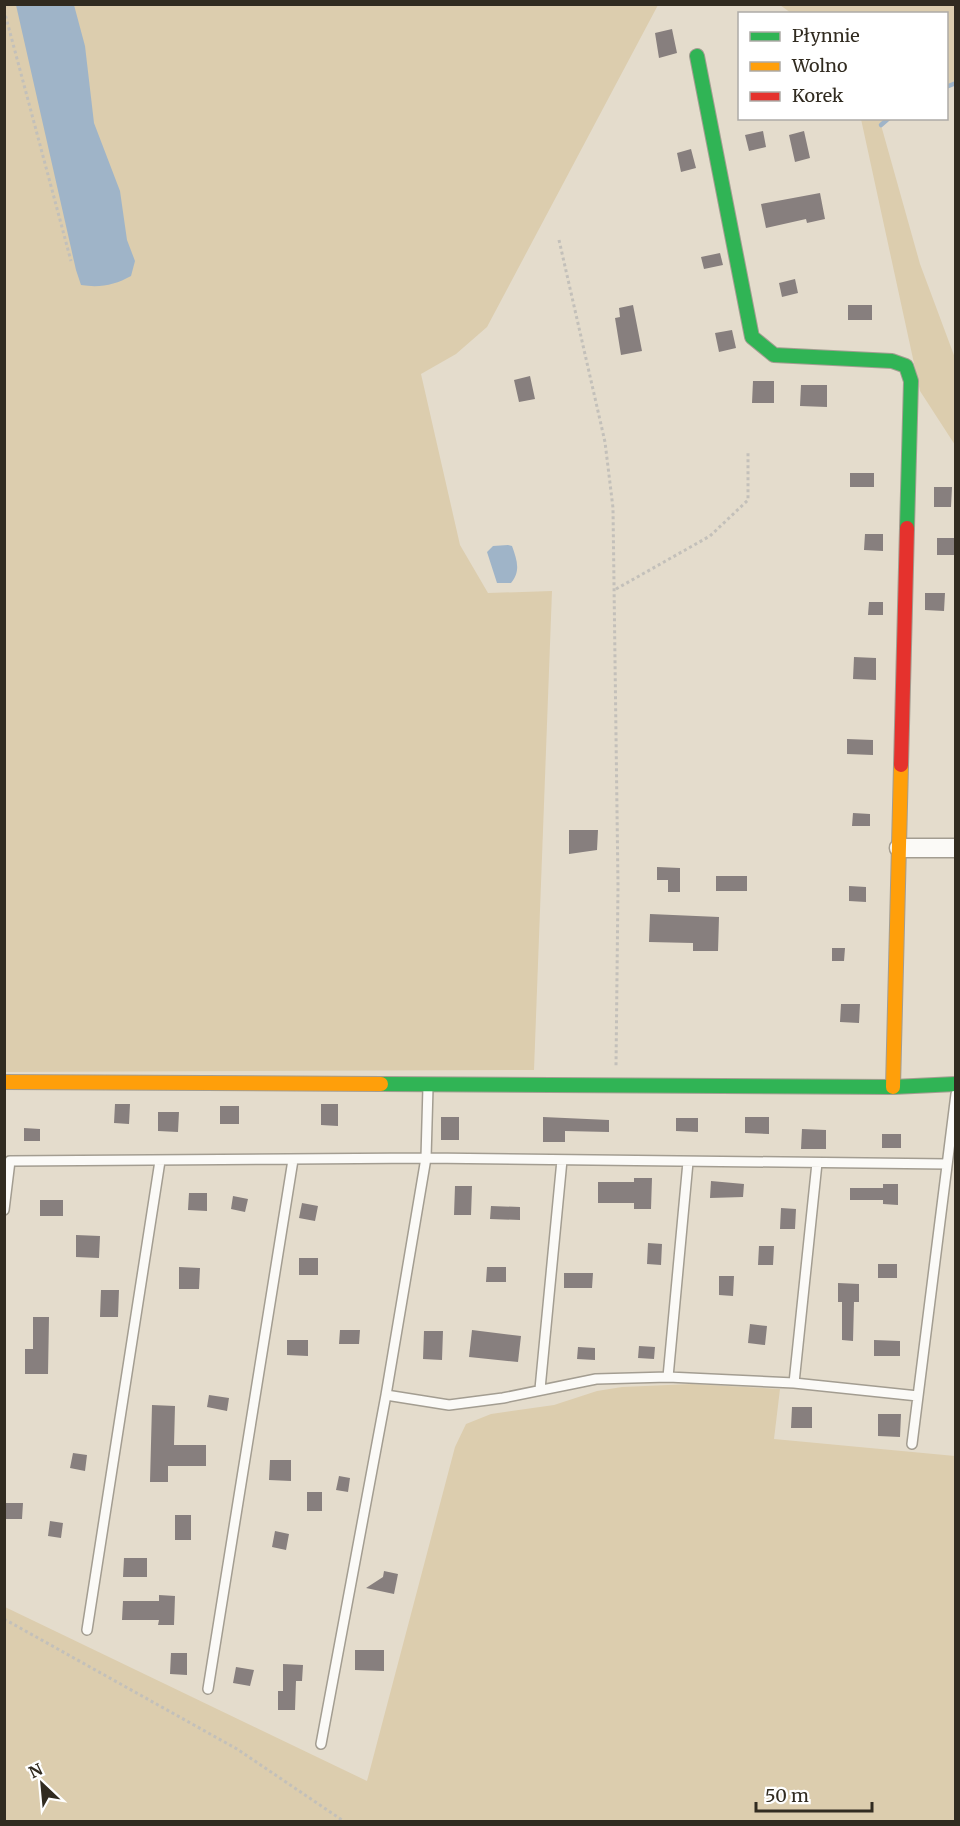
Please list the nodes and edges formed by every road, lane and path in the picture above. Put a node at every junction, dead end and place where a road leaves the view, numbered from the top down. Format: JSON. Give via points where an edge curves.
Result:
{"nodes":[{"id":1,"x":4,"y":10,"type":"edge"},
{"id":2,"x":697,"y":56,"type":"dead end"},
{"id":3,"x":559,"y":240,"type":"dead end"},
{"id":4,"x":71,"y":261,"type":"dead end"},
{"id":5,"x":748,"y":453,"type":"dead end"},
{"id":6,"x":615,"y":589,"type":"junction"},
{"id":7,"x":899,"y":848,"type":"junction"},
{"id":8,"x":956,"y":848,"type":"edge"},
{"id":9,"x":4,"y":1082,"type":"edge"},
{"id":10,"x":615,"y":1084,"type":"junction"},
{"id":11,"x":956,"y":1084,"type":"edge"},
{"id":12,"x":428,"y":1085,"type":"junction"},
{"id":13,"x":893,"y":1087,"type":"junction"},
{"id":14,"x":956,"y":1094,"type":"edge"},
{"id":15,"x":426,"y":1158,"type":"junction"},
{"id":16,"x":293,"y":1160,"type":"junction"},
{"id":17,"x":160,"y":1161,"type":"junction"},
{"id":18,"x":562,"y":1161,"type":"junction"},
{"id":19,"x":688,"y":1162,"type":"junction"},
{"id":20,"x":817,"y":1163,"type":"junction"},
{"id":21,"x":947,"y":1164,"type":"junction"},
{"id":22,"x":4,"y":1210,"type":"edge"},
{"id":23,"x":669,"y":1377,"type":"junction"},
{"id":24,"x":794,"y":1383,"type":"junction"},
{"id":25,"x":540,"y":1389,"type":"junction"},
{"id":26,"x":386,"y":1395,"type":"junction"},
{"id":27,"x":918,"y":1396,"type":"junction"},
{"id":28,"x":912,"y":1444,"type":"dead end"},
{"id":29,"x":4,"y":1619,"type":"edge"},
{"id":30,"x":87,"y":1630,"type":"dead end"},
{"id":31,"x":208,"y":1689,"type":"dead end"},
{"id":32,"x":321,"y":1744,"type":"dead end"},
{"id":33,"x":345,"y":1821,"type":"edge"}],
"edges":[{"from":1,"to":4,"type":"path"},
{"from":2,"to":7,"type":"street","via":[[752,337],[774,355],[892,361],[906,366],[911,381]]},
{"from":3,"to":6,"type":"path","via":[[605,442],[613,508]]},
{"from":5,"to":6,"type":"path","via":[[748,500],[710,536]]},
{"from":6,"to":10,"type":"path"},
{"from":7,"to":8,"type":"street"},
{"from":7,"to":13,"type":"street"},
{"from":9,"to":12,"type":"street","via":[[150,1080]]},
{"from":10,"to":12,"type":"street"},
{"from":10,"to":13,"type":"street"},
{"from":11,"to":13,"type":"street"},
{"from":12,"to":15,"type":"lane"},
{"from":14,"to":21,"type":"lane"},
{"from":15,"to":16,"type":"lane"},
{"from":15,"to":18,"type":"lane"},
{"from":15,"to":26,"type":"lane"},
{"from":16,"to":17,"type":"lane"},
{"from":16,"to":31,"type":"lane"},
{"from":17,"to":22,"type":"lane","via":[[9,1161]]},
{"from":17,"to":30,"type":"lane"},
{"from":18,"to":19,"type":"lane"},
{"from":18,"to":25,"type":"lane"},
{"from":19,"to":20,"type":"lane"},
{"from":19,"to":23,"type":"lane"},
{"from":20,"to":21,"type":"lane"},
{"from":20,"to":24,"type":"lane"},
{"from":21,"to":27,"type":"lane"},
{"from":23,"to":24,"type":"lane"},
{"from":23,"to":25,"type":"lane","via":[[596,1379]]},
{"from":24,"to":27,"type":"lane"},
{"from":25,"to":26,"type":"lane","via":[[449,1405]]},
{"from":26,"to":32,"type":"lane"},
{"from":27,"to":28,"type":"lane"},
{"from":29,"to":33,"type":"path","via":[[237,1749]]}]}
